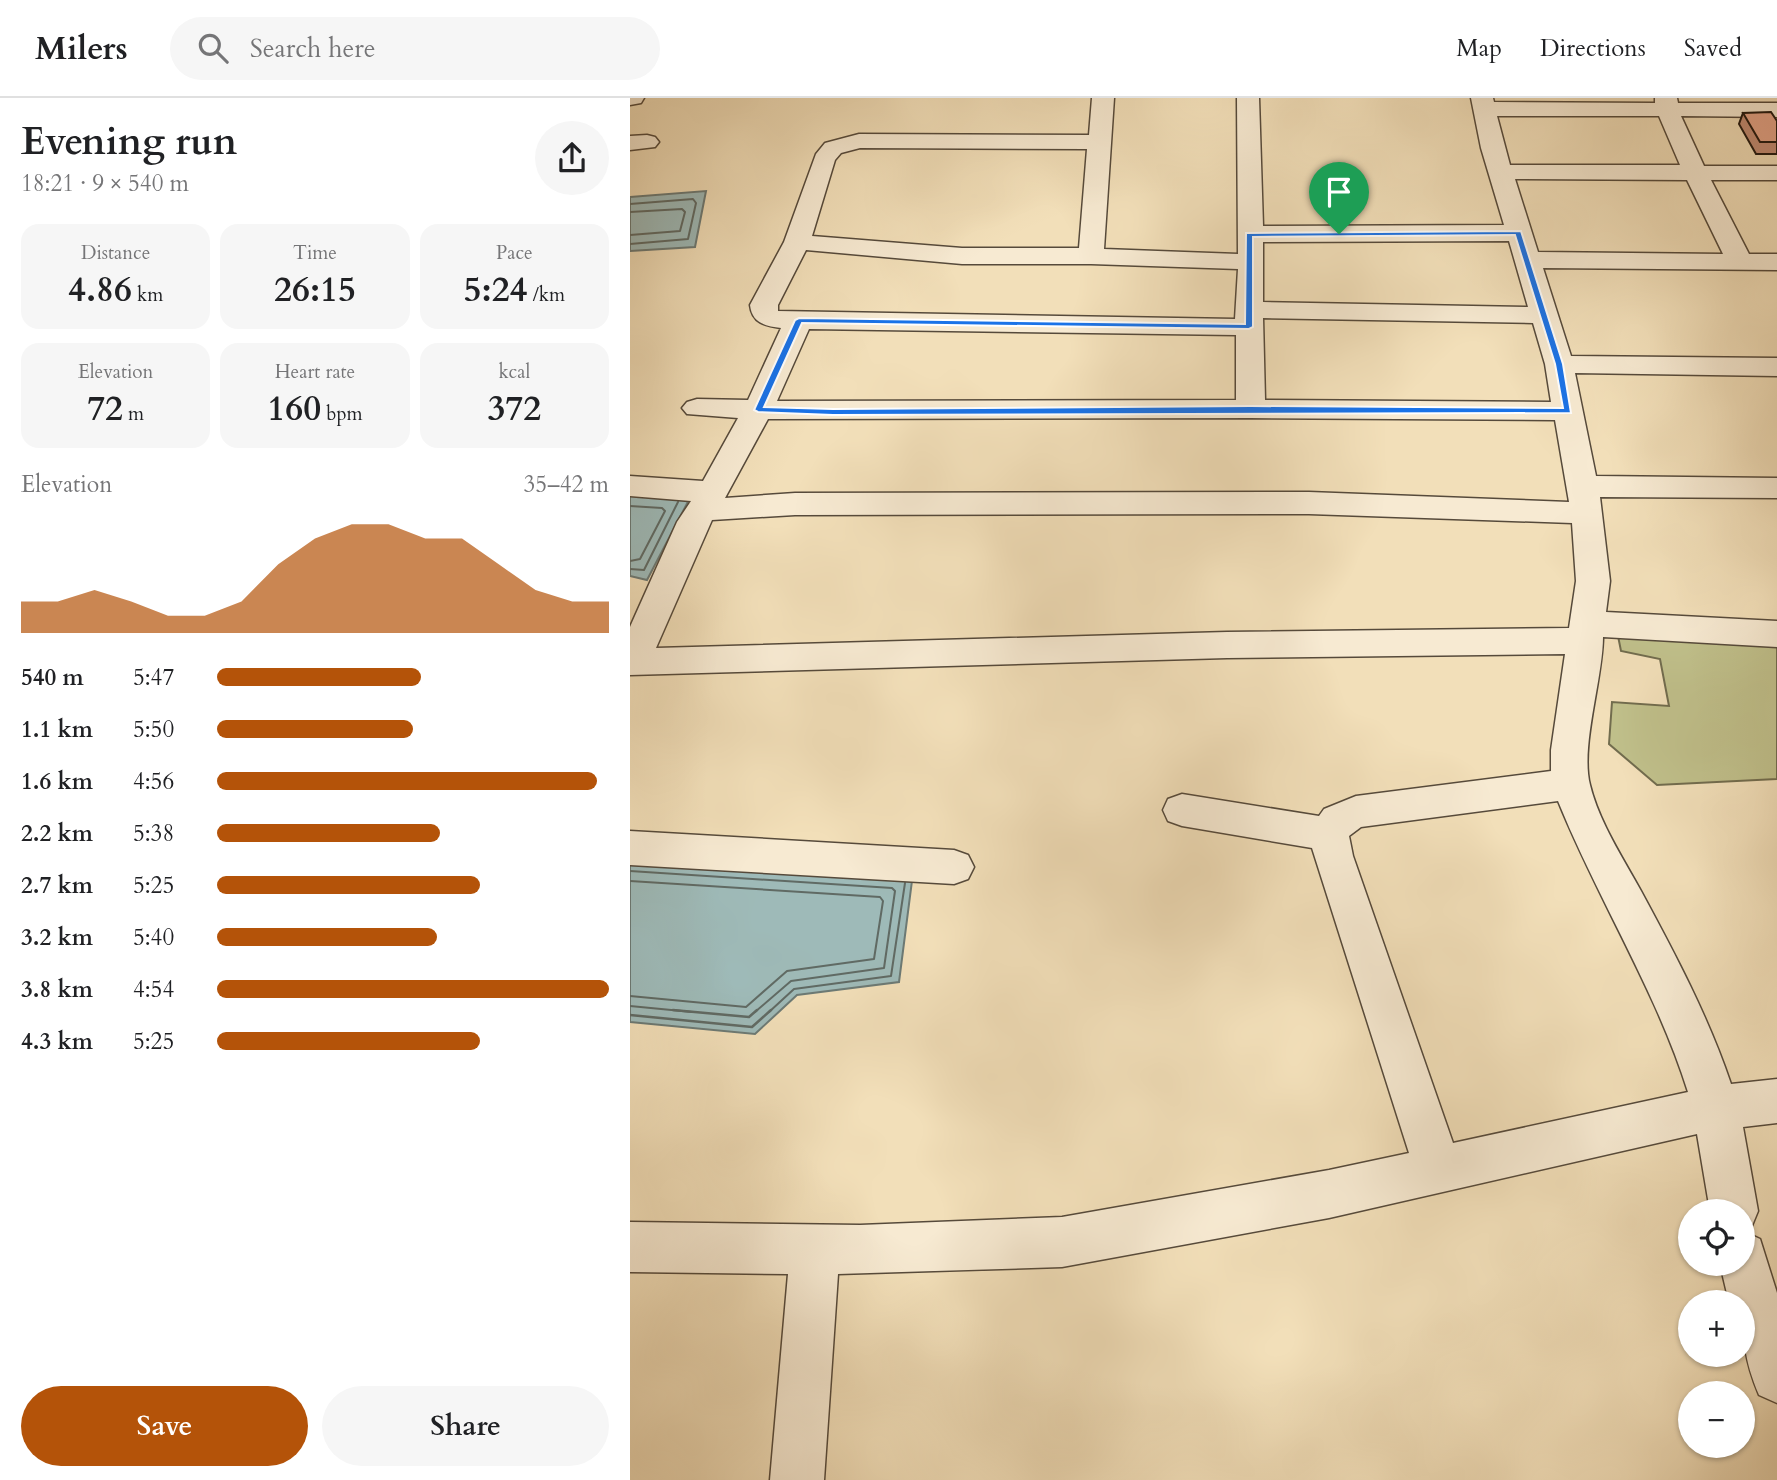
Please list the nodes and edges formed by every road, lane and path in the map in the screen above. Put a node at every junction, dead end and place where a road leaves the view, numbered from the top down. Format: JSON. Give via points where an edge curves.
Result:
{"nodes":[{"id":1,"x":1102,"y":98,"type":"edge"},
{"id":2,"x":1248,"y":98,"type":"edge"},
{"id":3,"x":1484,"y":104,"type":"edge"},
{"id":4,"x":1667,"y":104,"type":"edge"},
{"id":5,"x":1777,"y":110,"type":"edge"},
{"id":6,"x":1100,"y":142,"type":"junction"},
{"id":7,"x":1501,"y":172,"type":"junction"},
{"id":8,"x":1695,"y":172,"type":"junction"},
{"id":9,"x":1777,"y":173,"type":"edge"},
{"id":10,"x":1249,"y":234,"type":"junction"},
{"id":11,"x":797,"y":242,"type":"junction"},
{"id":12,"x":1524,"y":246,"type":"junction"},
{"id":13,"x":1091,"y":256,"type":"junction"},
{"id":14,"x":1251,"y":262,"type":"junction"},
{"id":15,"x":1740,"y":262,"type":"junction"},
{"id":16,"x":1777,"y":262,"type":"edge"},
{"id":17,"x":1542,"y":315,"type":"junction"},
{"id":18,"x":1249,"y":319,"type":"junction"},
{"id":19,"x":799,"y":320,"type":"junction"},
{"id":20,"x":1559,"y":364,"type":"junction"},
{"id":21,"x":1777,"y":368,"type":"edge"},
{"id":22,"x":697,"y":408,"type":"dead end"},
{"id":23,"x":1251,"y":409,"type":"junction"},
{"id":24,"x":758,"y":410,"type":"junction"},
{"id":25,"x":1568,"y":411,"type":"junction"},
{"id":26,"x":630,"y":485,"type":"edge"},
{"id":27,"x":1777,"y":488,"type":"edge"},
{"id":28,"x":1585,"y":500,"type":"junction"},
{"id":29,"x":707,"y":502,"type":"junction"},
{"id":30,"x":1587,"y":632,"type":"junction"},
{"id":31,"x":1777,"y":634,"type":"edge"},
{"id":32,"x":631,"y":662,"type":"edge"},
{"id":33,"x":1570,"y":784,"type":"junction"},
{"id":34,"x":1182,"y":810,"type":"dead end"},
{"id":35,"x":1329,"y":834,"type":"junction"},
{"id":36,"x":630,"y":848,"type":"edge"},
{"id":37,"x":954,"y":867,"type":"dead end"},
{"id":38,"x":1777,"y":1101,"type":"edge"},
{"id":39,"x":1716,"y":1108,"type":"junction"},
{"id":40,"x":1438,"y":1168,"type":"junction"},
{"id":41,"x":1732,"y":1199,"type":"edge"},
{"id":42,"x":630,"y":1247,"type":"edge"},
{"id":43,"x":815,"y":1249,"type":"junction"},
{"id":44,"x":1748,"y":1276,"type":"edge"},
{"id":45,"x":1777,"y":1377,"type":"edge"},
{"id":46,"x":797,"y":1480,"type":"edge"}],
"edges":[{"from":1,"to":6,"type":"street"},
{"from":2,"to":10,"type":"street"},
{"from":3,"to":4,"type":"street"},
{"from":3,"to":7,"type":"street"},
{"from":4,"to":5,"type":"street"},
{"from":4,"to":8,"type":"street"},
{"from":6,"to":11,"type":"street","via":[[842,144],[824,159]]},
{"from":6,"to":13,"type":"street"},
{"from":7,"to":8,"type":"street"},
{"from":7,"to":12,"type":"street"},
{"from":8,"to":9,"type":"street"},
{"from":8,"to":15,"type":"street"},
{"from":10,"to":12,"type":"street"},
{"from":10,"to":14,"type":"street"},
{"from":11,"to":13,"type":"street","via":[[962,256]]},
{"from":11,"to":19,"type":"street","via":[[764,305],[765,315]]},
{"from":12,"to":15,"type":"street"},
{"from":12,"to":17,"type":"street"},
{"from":13,"to":14,"type":"street"},
{"from":14,"to":18,"type":"street"},
{"from":15,"to":16,"type":"street"},
{"from":17,"to":18,"type":"street"},
{"from":17,"to":20,"type":"street"},
{"from":18,"to":19,"type":"street"},
{"from":18,"to":23,"type":"street"},
{"from":19,"to":24,"type":"street"},
{"from":20,"to":21,"type":"street"},
{"from":20,"to":25,"type":"street"},
{"from":22,"to":24,"type":"street"},
{"from":23,"to":24,"type":"street"},
{"from":23,"to":25,"type":"street"},
{"from":24,"to":29,"type":"street"},
{"from":25,"to":28,"type":"street"},
{"from":26,"to":29,"type":"street"},
{"from":27,"to":28,"type":"street"},
{"from":28,"to":29,"type":"street"},
{"from":28,"to":30,"type":"street","via":[[1593,581]]},
{"from":29,"to":32,"type":"street","via":[[693,522]]},
{"from":30,"to":31,"type":"street"},
{"from":30,"to":32,"type":"street"},
{"from":30,"to":33,"type":"street","via":[[1570,750]]},
{"from":33,"to":35,"type":"street","via":[[1356,812],[1338,820]]},
{"from":33,"to":39,"type":"street","via":[[1690,1032]]},
{"from":34,"to":35,"type":"street"},
{"from":35,"to":40,"type":"street"},
{"from":36,"to":37,"type":"street"},
{"from":38,"to":39,"type":"street"},
{"from":39,"to":40,"type":"street"},
{"from":39,"to":41,"type":"street"},
{"from":40,"to":43,"type":"street","via":[[1317,1197],[1062,1242]]},
{"from":42,"to":43,"type":"street"},
{"from":43,"to":46,"type":"street"},
{"from":44,"to":45,"type":"street"}]}
